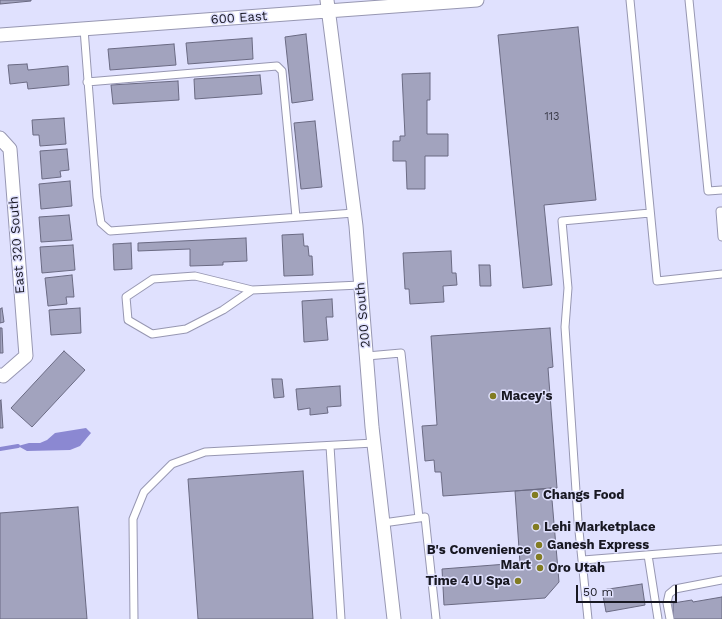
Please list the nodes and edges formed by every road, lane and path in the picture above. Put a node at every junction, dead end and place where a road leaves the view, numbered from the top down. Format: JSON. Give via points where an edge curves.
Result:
{"nodes":[{"id":1,"x":477,"y":0,"type":"edge"},
{"id":2,"x":630,"y":0,"type":"edge"},
{"id":3,"x":689,"y":0,"type":"edge"},
{"id":4,"x":328,"y":6,"type":"edge"},
{"id":5,"x":84,"y":29,"type":"junction"},
{"id":6,"x":0,"y":35,"type":"edge"},
{"id":7,"x":87,"y":82,"type":"junction"},
{"id":8,"x":0,"y":138,"type":"edge"},
{"id":9,"x":722,"y":190,"type":"edge"},
{"id":10,"x":722,"y":211,"type":"edge"},
{"id":11,"x":354,"y":213,"type":"junction"},
{"id":12,"x":650,"y":213,"type":"junction"},
{"id":13,"x":296,"y":217,"type":"junction"},
{"id":14,"x":722,"y":237,"type":"edge"},
{"id":15,"x":722,"y":274,"type":"edge"},
{"id":16,"x":360,"y":285,"type":"junction"},
{"id":17,"x":252,"y":290,"type":"junction"},
{"id":18,"x":367,"y":356,"type":"junction"},
{"id":19,"x":0,"y":376,"type":"edge"},
{"id":20,"x":374,"y":443,"type":"junction"},
{"id":21,"x":330,"y":446,"type":"junction"},
{"id":22,"x":419,"y":518,"type":"junction"},
{"id":23,"x":383,"y":523,"type":"junction"},
{"id":24,"x":722,"y":549,"type":"edge"},
{"id":25,"x":648,"y":555,"type":"junction"},
{"id":26,"x":583,"y":560,"type":"junction"},
{"id":27,"x":722,"y":580,"type":"edge"},
{"id":28,"x":134,"y":619,"type":"edge"},
{"id":29,"x":340,"y":619,"type":"edge"},
{"id":30,"x":394,"y":619,"type":"edge"},
{"id":31,"x":436,"y":619,"type":"edge"},
{"id":32,"x":588,"y":619,"type":"edge"},
{"id":33,"x":658,"y":619,"type":"edge"},
{"id":34,"x":670,"y":619,"type":"edge"}],
"edges":[{"from":1,"to":4,"type":"street","name":"600 East"},
{"from":2,"to":12,"type":"lane"},
{"from":3,"to":9,"type":"lane","via":[[708,192]]},
{"from":4,"to":5,"type":"street","name":"600 East"},
{"from":4,"to":11,"type":"street","name":"200 South"},
{"from":5,"to":6,"type":"street","name":"600 East"},
{"from":5,"to":7,"type":"lane"},
{"from":7,"to":13,"type":"lane","via":[[96,197],[101,223],[110,230]]},
{"from":7,"to":13,"type":"lane","via":[[277,66],[282,71]]},
{"from":8,"to":19,"type":"street","name":"East 320 South","via":[[10,149],[26,356]]},
{"from":10,"to":14,"type":"lane"},
{"from":11,"to":13,"type":"lane"},
{"from":11,"to":16,"type":"street","name":"200 South"},
{"from":12,"to":15,"type":"lane","via":[[656,281]]},
{"from":12,"to":26,"type":"lane","via":[[562,221],[568,288],[565,327]]},
{"from":16,"to":17,"type":"lane"},
{"from":16,"to":18,"type":"street","name":"200 South"},
{"from":17,"to":17,"type":"lane","via":[[223,310],[186,329],[152,334],[128,320],[126,297],[153,279],[195,276]]},
{"from":18,"to":20,"type":"street","name":"200 South"},
{"from":18,"to":22,"type":"lane","via":[[401,353]]},
{"from":20,"to":21,"type":"lane"},
{"from":20,"to":23,"type":"street","name":"200 South"},
{"from":21,"to":28,"type":"lane","via":[[205,452],[172,464],[144,492],[133,519]]},
{"from":21,"to":29,"type":"lane"},
{"from":22,"to":23,"type":"lane"},
{"from":22,"to":31,"type":"lane","via":[[425,517]]},
{"from":23,"to":30,"type":"street","name":"200 South"},
{"from":24,"to":25,"type":"lane"},
{"from":25,"to":26,"type":"lane"},
{"from":25,"to":33,"type":"lane"},
{"from":26,"to":32,"type":"lane"},
{"from":27,"to":34,"type":"lane","via":[[675,589],[669,594],[667,602]]}]}
